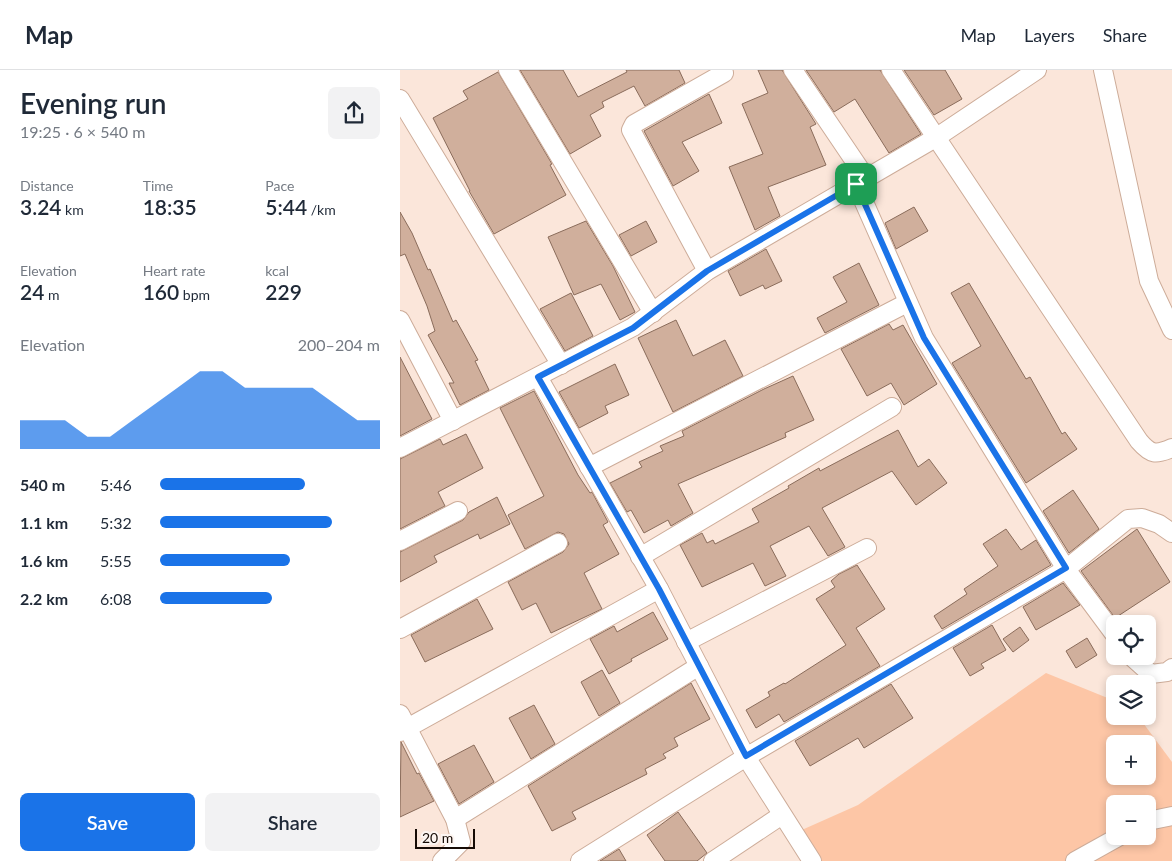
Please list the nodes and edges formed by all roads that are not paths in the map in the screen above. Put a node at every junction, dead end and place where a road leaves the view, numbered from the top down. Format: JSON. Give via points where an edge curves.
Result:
{"nodes":[{"id":1,"x":508,"y":70,"type":"edge"},
{"id":2,"x":793,"y":70,"type":"edge"},
{"id":3,"x":892,"y":70,"type":"edge"},
{"id":4,"x":1036,"y":70,"type":"edge"},
{"id":5,"x":1102,"y":70,"type":"edge"},
{"id":6,"x":724,"y":74,"type":"dead end"},
{"id":7,"x":400,"y":99,"type":"edge"},
{"id":8,"x":937,"y":137,"type":"junction"},
{"id":9,"x":861,"y":181,"type":"junction"},
{"id":10,"x":707,"y":271,"type":"junction"},
{"id":11,"x":907,"y":303,"type":"junction"},
{"id":12,"x":653,"y":313,"type":"junction"},
{"id":13,"x":400,"y":320,"type":"edge"},
{"id":14,"x":1172,"y":330,"type":"edge"},
{"id":15,"x":561,"y":365,"type":"junction"},
{"id":16,"x":538,"y":377,"type":"junction"},
{"id":17,"x":892,"y":407,"type":"dead end"},
{"id":18,"x":453,"y":421,"type":"junction"},
{"id":19,"x":400,"y":448,"type":"edge"},
{"id":20,"x":1172,"y":448,"type":"edge"},
{"id":21,"x":589,"y":467,"type":"junction"},
{"id":22,"x":458,"y":511,"type":"dead end"},
{"id":23,"x":1172,"y":533,"type":"edge"},
{"id":24,"x":400,"y":541,"type":"edge"},
{"id":25,"x":558,"y":543,"type":"dead end"},
{"id":26,"x":867,"y":548,"type":"dead end"},
{"id":27,"x":640,"y":557,"type":"junction"},
{"id":28,"x":1066,"y":568,"type":"junction"},
{"id":29,"x":659,"y":589,"type":"junction"},
{"id":30,"x":1106,"y":623,"type":"edge"},
{"id":31,"x":400,"y":629,"type":"edge"},
{"id":32,"x":686,"y":642,"type":"junction"},
{"id":33,"x":1141,"y":665,"type":"edge"},
{"id":34,"x":699,"y":666,"type":"junction"},
{"id":35,"x":1170,"y":673,"type":"edge"},
{"id":36,"x":403,"y":724,"type":"edge"},
{"id":37,"x":746,"y":756,"type":"junction"},
{"id":38,"x":782,"y":815,"type":"junction"},
{"id":39,"x":1172,"y":816,"type":"edge"},
{"id":40,"x":455,"y":819,"type":"junction"},
{"id":41,"x":1156,"y":819,"type":"edge"},
{"id":42,"x":1106,"y":844,"type":"edge"},
{"id":43,"x":442,"y":861,"type":"edge"},
{"id":44,"x":580,"y":861,"type":"edge"},
{"id":45,"x":713,"y":861,"type":"edge"},
{"id":46,"x":812,"y":861,"type":"edge"},
{"id":47,"x":1075,"y":861,"type":"edge"}],
"edges":[{"from":1,"to":12,"type":"street"},
{"from":2,"to":9,"type":"street"},
{"from":3,"to":8,"type":"street"},
{"from":4,"to":8,"type":"street"},
{"from":5,"to":14,"type":"street","via":[[1149,281]]},
{"from":6,"to":10,"type":"street","via":[[634,124],[631,130]]},
{"from":7,"to":15,"type":"street"},
{"from":8,"to":9,"type":"street"},
{"from":8,"to":20,"type":"street","via":[[1139,441],[1148,451],[1159,453]]},
{"from":9,"to":10,"type":"street"},
{"from":9,"to":11,"type":"street"},
{"from":10,"to":12,"type":"street"},
{"from":11,"to":21,"type":"street"},
{"from":11,"to":28,"type":"street","via":[[924,338]]},
{"from":12,"to":15,"type":"street","via":[[633,328]]},
{"from":13,"to":18,"type":"street"},
{"from":15,"to":16,"type":"street"},
{"from":16,"to":18,"type":"street"},
{"from":16,"to":21,"type":"street"},
{"from":17,"to":27,"type":"street"},
{"from":18,"to":19,"type":"street"},
{"from":21,"to":27,"type":"street"},
{"from":22,"to":24,"type":"street"},
{"from":23,"to":28,"type":"street","via":[[1142,518],[1128,519]]},
{"from":25,"to":31,"type":"street"},
{"from":26,"to":32,"type":"street"},
{"from":27,"to":29,"type":"street"},
{"from":28,"to":30,"type":"street"},
{"from":28,"to":37,"type":"street"},
{"from":29,"to":32,"type":"street"},
{"from":29,"to":36,"type":"street"},
{"from":32,"to":34,"type":"street"},
{"from":33,"to":35,"type":"street","via":[[1151,674]]},
{"from":34,"to":37,"type":"street"},
{"from":34,"to":40,"type":"street"},
{"from":36,"to":40,"type":"street"},
{"from":37,"to":38,"type":"street"},
{"from":37,"to":44,"type":"street"},
{"from":38,"to":45,"type":"street"},
{"from":38,"to":46,"type":"street"},
{"from":39,"to":41,"type":"street"},
{"from":40,"to":43,"type":"street","via":[[461,842]]},
{"from":42,"to":47,"type":"street"}]}
